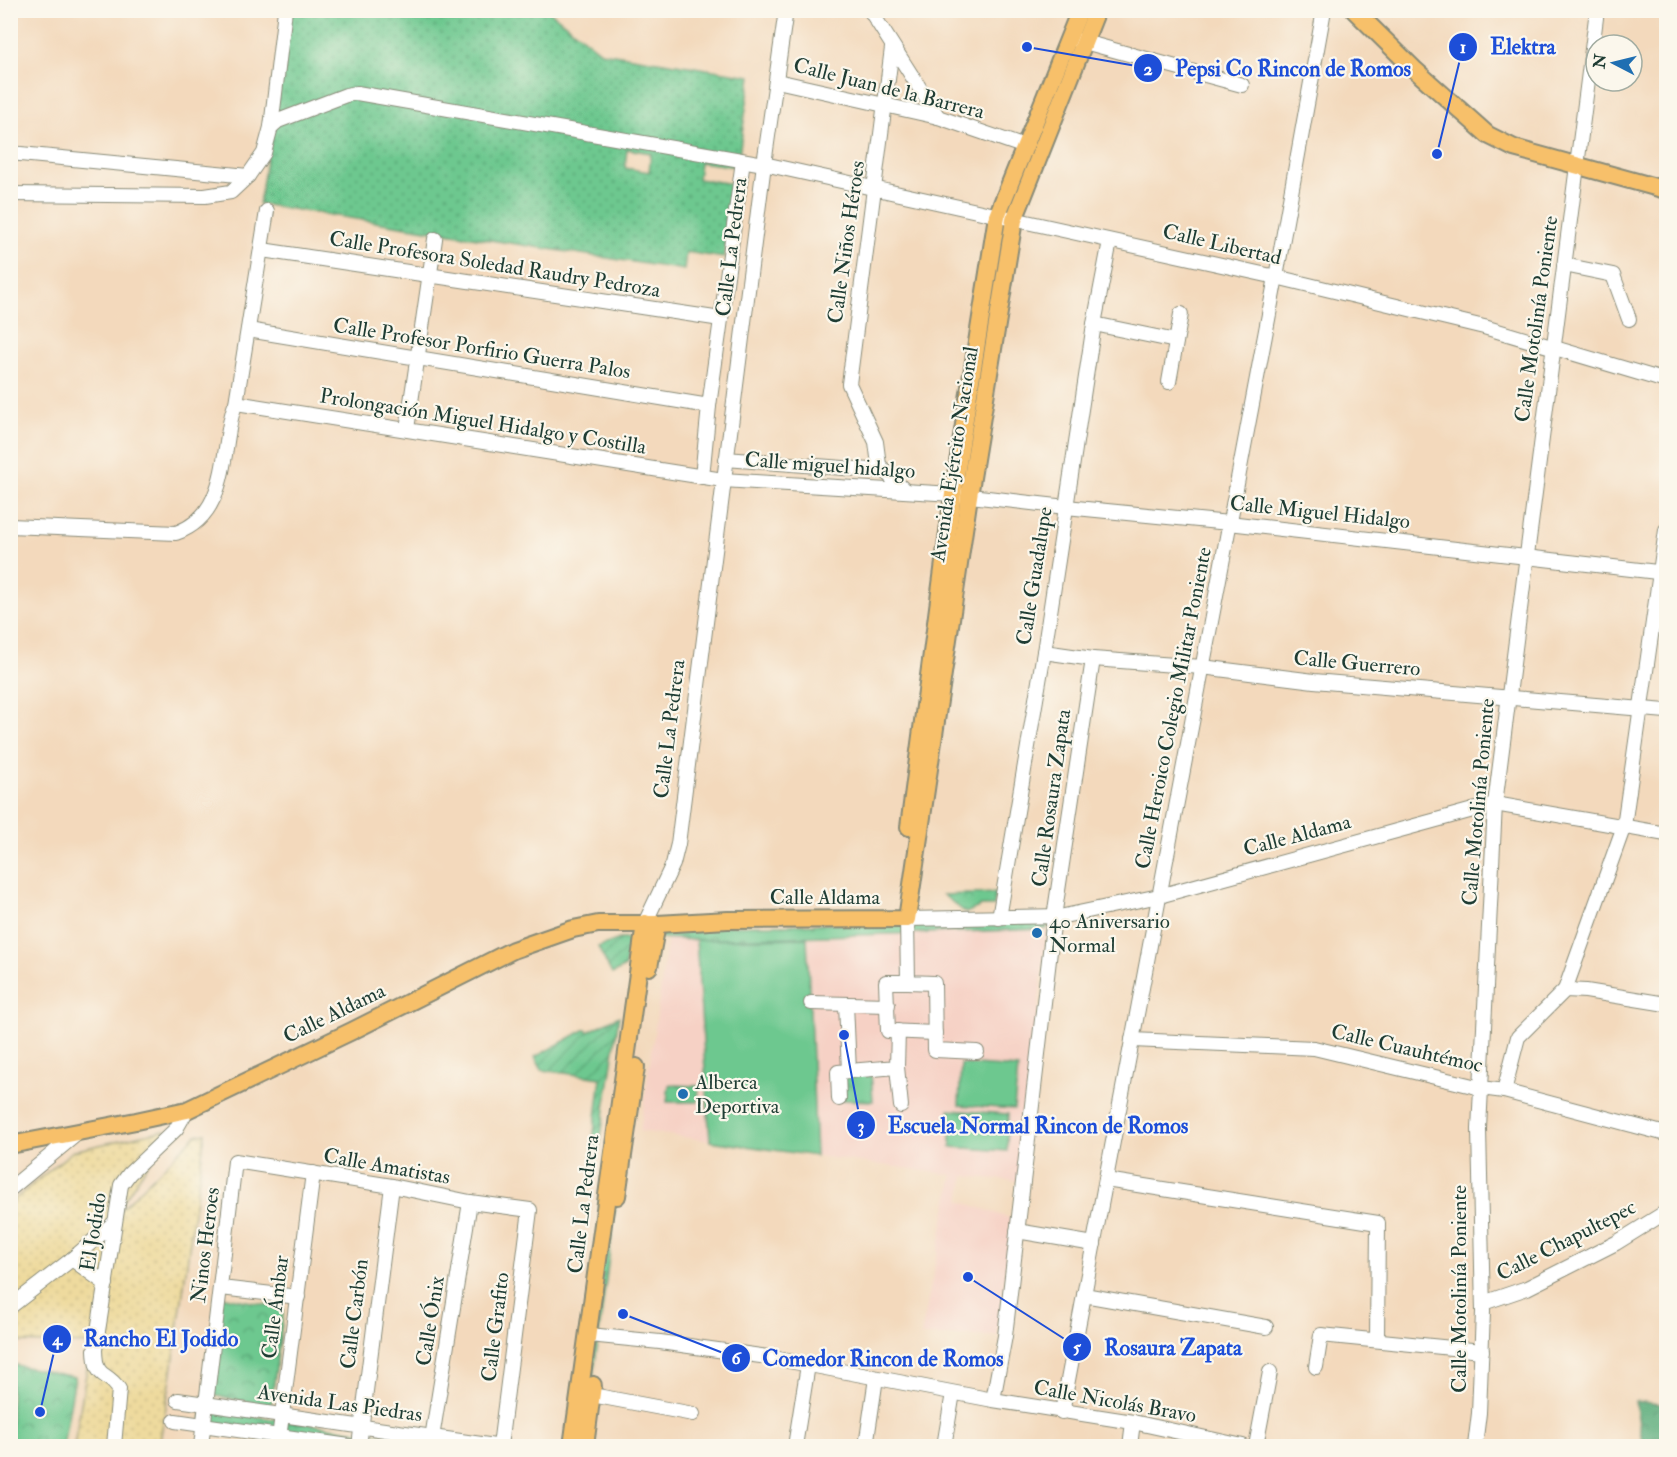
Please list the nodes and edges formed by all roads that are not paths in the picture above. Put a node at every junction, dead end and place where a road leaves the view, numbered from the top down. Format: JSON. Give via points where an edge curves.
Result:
{"nodes":[{"id":1,"x":285,"y":10,"type":"edge"},
{"id":2,"x":786,"y":10,"type":"edge"},
{"id":3,"x":870,"y":10,"type":"edge"},
{"id":4,"x":1080,"y":10,"type":"edge"},
{"id":5,"x":1097,"y":10,"type":"edge"},
{"id":6,"x":1324,"y":10,"type":"edge"},
{"id":7,"x":1354,"y":10,"type":"edge"},
{"id":8,"x":1597,"y":10,"type":"edge"},
{"id":9,"x":1077,"y":40,"type":"junction"},
{"id":10,"x":892,"y":48,"type":"junction"},
{"id":11,"x":777,"y":81,"type":"junction"},
{"id":12,"x":1242,"y":85,"type":"dead end"},
{"id":13,"x":886,"y":105,"type":"junction"},
{"id":14,"x":938,"y":117,"type":"junction"},
{"id":15,"x":271,"y":127,"type":"junction"},
{"id":16,"x":1025,"y":147,"type":"junction"},
{"id":17,"x":10,"y":153,"type":"edge"},
{"id":18,"x":743,"y":160,"type":"junction"},
{"id":19,"x":764,"y":164,"type":"junction"},
{"id":20,"x":1578,"y":166,"type":"junction"},
{"id":21,"x":248,"y":176,"type":"junction"},
{"id":22,"x":874,"y":188,"type":"junction"},
{"id":23,"x":1666,"y":190,"type":"edge"},
{"id":24,"x":10,"y":194,"type":"edge"},
{"id":25,"x":267,"y":211,"type":"dead end"},
{"id":26,"x":1005,"y":218,"type":"junction"},
{"id":27,"x":435,"y":239,"type":"dead end"},
{"id":28,"x":1110,"y":241,"type":"junction"},
{"id":29,"x":262,"y":250,"type":"junction"},
{"id":30,"x":1564,"y":265,"type":"junction"},
{"id":31,"x":429,"y":276,"type":"junction"},
{"id":32,"x":1276,"y":277,"type":"junction"},
{"id":33,"x":1181,"y":314,"type":"dead end"},
{"id":34,"x":721,"y":319,"type":"junction"},
{"id":35,"x":1629,"y":319,"type":"dead end"},
{"id":36,"x":1094,"y":324,"type":"junction"},
{"id":37,"x":248,"y":330,"type":"junction"},
{"id":38,"x":1176,"y":341,"type":"junction"},
{"id":39,"x":1553,"y":349,"type":"junction"},
{"id":40,"x":416,"y":358,"type":"junction"},
{"id":41,"x":1666,"y":381,"type":"edge"},
{"id":42,"x":1169,"y":382,"type":"dead end"},
{"id":43,"x":236,"y":403,"type":"junction"},
{"id":44,"x":710,"y":406,"type":"junction"},
{"id":45,"x":407,"y":429,"type":"junction"},
{"id":46,"x":726,"y":459,"type":"junction"},
{"id":47,"x":799,"y":464,"type":"junction"},
{"id":48,"x":883,"y":471,"type":"junction"},
{"id":49,"x":702,"y":477,"type":"junction"},
{"id":50,"x":723,"y":480,"type":"junction"},
{"id":51,"x":793,"y":484,"type":"junction"},
{"id":52,"x":905,"y":491,"type":"junction"},
{"id":53,"x":961,"y":495,"type":"junction"},
{"id":54,"x":1066,"y":507,"type":"junction"},
{"id":55,"x":1230,"y":523,"type":"junction"},
{"id":56,"x":10,"y":526,"type":"edge"},
{"id":57,"x":1666,"y":530,"type":"edge"},
{"id":58,"x":1525,"y":556,"type":"junction"},
{"id":59,"x":1664,"y":572,"type":"edge"},
{"id":60,"x":1044,"y":652,"type":"junction"},
{"id":61,"x":1093,"y":659,"type":"junction"},
{"id":62,"x":1202,"y":667,"type":"junction"},
{"id":63,"x":1508,"y":698,"type":"junction"},
{"id":64,"x":1641,"y":709,"type":"junction"},
{"id":65,"x":1666,"y":711,"type":"edge"},
{"id":66,"x":1495,"y":804,"type":"junction"},
{"id":67,"x":1624,"y":826,"type":"junction"},
{"id":68,"x":1666,"y":834,"type":"edge"},
{"id":69,"x":1159,"y":896,"type":"junction"},
{"id":70,"x":1054,"y":917,"type":"junction"},
{"id":71,"x":999,"y":918,"type":"junction"},
{"id":72,"x":901,"y":919,"type":"junction"},
{"id":73,"x":651,"y":924,"type":"junction"},
{"id":74,"x":908,"y":982,"type":"junction"},
{"id":75,"x":1565,"y":990,"type":"junction"},
{"id":76,"x":811,"y":1003,"type":"dead end"},
{"id":77,"x":846,"y":1004,"type":"junction"},
{"id":78,"x":1666,"y":1004,"type":"edge"},
{"id":79,"x":888,"y":1005,"type":"junction"},
{"id":80,"x":898,"y":1031,"type":"junction"},
{"id":81,"x":935,"y":1033,"type":"junction"},
{"id":82,"x":1132,"y":1040,"type":"junction"},
{"id":83,"x":977,"y":1052,"type":"dead end"},
{"id":84,"x":897,"y":1067,"type":"junction"},
{"id":85,"x":849,"y":1071,"type":"junction"},
{"id":86,"x":1482,"y":1088,"type":"junction"},
{"id":87,"x":1504,"y":1091,"type":"junction"},
{"id":88,"x":838,"y":1099,"type":"dead end"},
{"id":89,"x":902,"y":1106,"type":"dead end"},
{"id":90,"x":187,"y":1110,"type":"junction"},
{"id":91,"x":79,"y":1132,"type":"junction"},
{"id":92,"x":1666,"y":1134,"type":"edge"},
{"id":93,"x":10,"y":1145,"type":"edge"},
{"id":94,"x":235,"y":1161,"type":"joint"},
{"id":95,"x":313,"y":1173,"type":"junction"},
{"id":96,"x":1106,"y":1180,"type":"junction"},
{"id":97,"x":392,"y":1186,"type":"junction"},
{"id":98,"x":10,"y":1189,"type":"edge"},
{"id":99,"x":470,"y":1202,"type":"junction"},
{"id":100,"x":531,"y":1212,"type":"joint"},
{"id":101,"x":1666,"y":1212,"type":"edge"},
{"id":102,"x":115,"y":1222,"type":"junction"},
{"id":103,"x":1017,"y":1231,"type":"junction"},
{"id":104,"x":1094,"y":1244,"type":"junction"},
{"id":105,"x":72,"y":1259,"type":"junction"},
{"id":106,"x":106,"y":1284,"type":"junction"},
{"id":107,"x":221,"y":1288,"type":"junction"},
{"id":108,"x":1084,"y":1295,"type":"junction"},
{"id":109,"x":298,"y":1297,"type":"junction"},
{"id":110,"x":1483,"y":1303,"type":"junction"},
{"id":111,"x":10,"y":1307,"type":"edge"},
{"id":112,"x":1266,"y":1327,"type":"dead end"},
{"id":113,"x":594,"y":1335,"type":"junction"},
{"id":114,"x":1377,"y":1340,"type":"junction"},
{"id":115,"x":1482,"y":1351,"type":"junction"},
{"id":116,"x":808,"y":1365,"type":"junction"},
{"id":117,"x":1316,"y":1367,"type":"dead end"},
{"id":118,"x":1270,"y":1372,"type":"dead end"},
{"id":119,"x":876,"y":1378,"type":"junction"},
{"id":120,"x":953,"y":1393,"type":"junction"},
{"id":121,"x":592,"y":1395,"type":"junction"},
{"id":122,"x":178,"y":1401,"type":"dead end"},
{"id":123,"x":993,"y":1401,"type":"junction"},
{"id":124,"x":206,"y":1404,"type":"junction"},
{"id":125,"x":1062,"y":1412,"type":"junction"},
{"id":126,"x":693,"y":1414,"type":"dead end"},
{"id":127,"x":283,"y":1415,"type":"junction"},
{"id":128,"x":175,"y":1421,"type":"dead end"},
{"id":129,"x":1132,"y":1422,"type":"junction"},
{"id":130,"x":204,"y":1425,"type":"junction"},
{"id":131,"x":361,"y":1428,"type":"junction"},
{"id":132,"x":279,"y":1441,"type":"edge"},
{"id":133,"x":432,"y":1442,"type":"edge"},
{"id":134,"x":114,"y":1446,"type":"edge"},
{"id":135,"x":201,"y":1446,"type":"edge"},
{"id":136,"x":349,"y":1446,"type":"edge"},
{"id":137,"x":359,"y":1446,"type":"edge"},
{"id":138,"x":495,"y":1446,"type":"edge"},
{"id":139,"x":500,"y":1446,"type":"edge"},
{"id":140,"x":572,"y":1446,"type":"edge"},
{"id":141,"x":585,"y":1446,"type":"edge"},
{"id":142,"x":795,"y":1446,"type":"edge"},
{"id":143,"x":866,"y":1446,"type":"edge"},
{"id":144,"x":944,"y":1446,"type":"edge"},
{"id":145,"x":1130,"y":1446,"type":"edge"},
{"id":146,"x":1234,"y":1446,"type":"edge"},
{"id":147,"x":1256,"y":1446,"type":"edge"},
{"id":148,"x":1475,"y":1446,"type":"edge"}],
"edges":[{"from":1,"to":15,"type":"street"},
{"from":2,"to":11,"type":"street","name":"Calle La Pedrera"},
{"from":3,"to":10,"type":"street"},
{"from":4,"to":9,"type":"main road","name":"Avenida Ejército Nacional"},
{"from":5,"to":9,"type":"main road","name":"Avenida Ejército Nacional"},
{"from":6,"to":32,"type":"street","name":"Calle Heroico Colegio Militar Poniente"},
{"from":7,"to":20,"type":"main road","via":[[1488,135]]},
{"from":8,"to":20,"type":"street","name":"Calle Motolinía Poniente"},
{"from":9,"to":12,"type":"street"},
{"from":9,"to":16,"type":"main road","name":"Avenida Ejército Nacional"},
{"from":9,"to":26,"type":"main road","name":"Avenida Ejército Nacional"},
{"from":10,"to":13,"type":"street","name":"Calle Niños Héroes"},
{"from":10,"to":14,"type":"street"},
{"from":11,"to":13,"type":"street","name":"Calle Juan de la Barrera"},
{"from":11,"to":19,"type":"street","name":"Calle La Pedrera"},
{"from":13,"to":14,"type":"street","name":"Calle Juan de la Barrera"},
{"from":13,"to":22,"type":"street","name":"Calle Niños Héroes"},
{"from":14,"to":16,"type":"street","name":"Calle Juan de la Barrera"},
{"from":15,"to":18,"type":"street","name":"Calle Libertad","via":[[278,121],[357,93]]},
{"from":15,"to":21,"type":"street","via":[[264,153]]},
{"from":16,"to":26,"type":"main road","name":"Avenida Ejército Nacional"},
{"from":17,"to":21,"type":"street"},
{"from":18,"to":19,"type":"street","name":"Calle Libertad"},
{"from":18,"to":34,"type":"street"},
{"from":19,"to":22,"type":"street","name":"Calle Libertad"},
{"from":19,"to":46,"type":"street","name":"Calle La Pedrera"},
{"from":20,"to":23,"type":"main road"},
{"from":20,"to":30,"type":"street","name":"Calle Motolinía Poniente"},
{"from":21,"to":24,"type":"street","via":[[231,192],[206,196]]},
{"from":22,"to":26,"type":"street","name":"Calle Libertad"},
{"from":22,"to":48,"type":"street","name":"Calle Niños Héroes","via":[[849,384],[876,442]]},
{"from":25,"to":29,"type":"street"},
{"from":26,"to":28,"type":"street","name":"Calle Libertad"},
{"from":26,"to":53,"type":"main road","name":"Avenida Ejército Nacional"},
{"from":27,"to":31,"type":"street"},
{"from":28,"to":32,"type":"street","name":"Calle Libertad"},
{"from":28,"to":36,"type":"street","name":"Calle Guadalupe"},
{"from":29,"to":31,"type":"street","name":"Calle Profesora Soledad Raudry Pedroza"},
{"from":29,"to":37,"type":"street"},
{"from":30,"to":35,"type":"street","via":[[1613,275]]},
{"from":30,"to":39,"type":"street","name":"Calle Motolinía Poniente"},
{"from":31,"to":34,"type":"street","name":"Calle Profesora Soledad Raudry Pedroza"},
{"from":31,"to":40,"type":"street"},
{"from":32,"to":39,"type":"street","name":"Calle Libertad","via":[[1484,327]]},
{"from":32,"to":55,"type":"street","name":"Calle Heroico Colegio Militar Poniente"},
{"from":33,"to":38,"type":"street"},
{"from":34,"to":44,"type":"street"},
{"from":36,"to":38,"type":"street"},
{"from":36,"to":54,"type":"street","name":"Calle Guadalupe"},
{"from":37,"to":40,"type":"street","name":"Calle Profesor Porfirio Guerra Palos"},
{"from":37,"to":43,"type":"street"},
{"from":38,"to":42,"type":"street"},
{"from":39,"to":41,"type":"street","name":"Calle Libertad"},
{"from":39,"to":58,"type":"street","name":"Calle Motolinía Poniente"},
{"from":40,"to":44,"type":"street","name":"Calle Profesor Porfirio Guerra Palos"},
{"from":40,"to":45,"type":"street"},
{"from":43,"to":45,"type":"street","name":"Prolongación Miguel Hidalgo y Costilla"},
{"from":43,"to":56,"type":"street","via":[[218,488],[210,506],[188,529],[176,533]]},
{"from":44,"to":49,"type":"street"},
{"from":45,"to":49,"type":"street","name":"Prolongación Miguel Hidalgo y Costilla"},
{"from":46,"to":47,"type":"street"},
{"from":46,"to":50,"type":"street","name":"Calle La Pedrera"},
{"from":47,"to":48,"type":"street"},
{"from":47,"to":51,"type":"street"},
{"from":48,"to":52,"type":"street"},
{"from":49,"to":50,"type":"street","name":"Prolongación Miguel Hidalgo y Costilla"},
{"from":50,"to":51,"type":"street","name":"Calle miguel hidalgo"},
{"from":50,"to":73,"type":"street","name":"Calle La Pedrera","via":[[678,844]]},
{"from":51,"to":52,"type":"street","name":"Calle miguel hidalgo"},
{"from":52,"to":53,"type":"street","name":"Calle miguel hidalgo"},
{"from":53,"to":54,"type":"street","name":"Calle Miguel Hidalgo"},
{"from":53,"to":72,"type":"main road","name":"Avenida Ejército Nacional"},
{"from":54,"to":55,"type":"street","name":"Calle Miguel Hidalgo"},
{"from":54,"to":60,"type":"street","name":"Calle Guadalupe"},
{"from":55,"to":58,"type":"street","name":"Calle Miguel Hidalgo"},
{"from":55,"to":62,"type":"street","name":"Calle Heroico Colegio Militar Poniente"},
{"from":57,"to":59,"type":"street"},
{"from":58,"to":59,"type":"street","name":"Calle Miguel Hidalgo"},
{"from":58,"to":63,"type":"street","name":"Calle Motolinía Poniente"},
{"from":59,"to":64,"type":"street"},
{"from":60,"to":61,"type":"street","name":"Calle Guerrero"},
{"from":60,"to":71,"type":"street","name":"Calle Guadalupe"},
{"from":61,"to":62,"type":"street","name":"Calle Guerrero"},
{"from":61,"to":70,"type":"street","name":"Calle Rosaura Zapata"},
{"from":62,"to":63,"type":"street","name":"Calle Guerrero"},
{"from":62,"to":69,"type":"street","name":"Calle Heroico Colegio Militar Poniente"},
{"from":63,"to":64,"type":"street","name":"Calle Guerrero"},
{"from":63,"to":66,"type":"street","name":"Calle Motolinía Poniente"},
{"from":64,"to":65,"type":"street","name":"Calle Guerrero"},
{"from":64,"to":67,"type":"street"},
{"from":66,"to":67,"type":"street","name":"Calle Aldama"},
{"from":66,"to":69,"type":"street","name":"Calle Aldama"},
{"from":66,"to":86,"type":"street","name":"Calle Motolinía Poniente"},
{"from":67,"to":68,"type":"street","name":"Calle Aldama"},
{"from":67,"to":75,"type":"street"},
{"from":69,"to":70,"type":"street","name":"Calle Aldama"},
{"from":69,"to":82,"type":"street","name":"Calle Heroico Colegio Militar Poniente"},
{"from":70,"to":71,"type":"street","name":"Calle Aldama"},
{"from":70,"to":103,"type":"street","name":"Calle Rosaura Zapata"},
{"from":71,"to":72,"type":"street","name":"Calle Aldama"},
{"from":72,"to":73,"type":"main road","name":"Calle Aldama"},
{"from":72,"to":74,"type":"street"},
{"from":73,"to":90,"type":"main road","name":"Calle Aldama","via":[[598,924],[533,941]]},
{"from":73,"to":113,"type":"main road","name":"Calle La Pedrera"},
{"from":74,"to":79,"type":"street","via":[[886,982]]},
{"from":74,"to":81,"type":"street","via":[[934,983]]},
{"from":75,"to":78,"type":"street"},
{"from":75,"to":87,"type":"street","via":[[1518,1037]]},
{"from":76,"to":77,"type":"street"},
{"from":77,"to":79,"type":"street"},
{"from":77,"to":85,"type":"street"},
{"from":79,"to":80,"type":"street","via":[[888,1031]]},
{"from":80,"to":81,"type":"street"},
{"from":80,"to":84,"type":"street"},
{"from":81,"to":83,"type":"street","via":[[935,1050]]},
{"from":82,"to":86,"type":"street","name":"Calle Cuauhtémoc","via":[[1314,1048]]},
{"from":82,"to":96,"type":"street","name":"Calle Heroico Colegio Militar Poniente"},
{"from":84,"to":85,"type":"street"},
{"from":84,"to":89,"type":"street"},
{"from":85,"to":88,"type":"street","via":[[838,1072]]},
{"from":86,"to":87,"type":"street","name":"Calle Cuauhtémoc"},
{"from":86,"to":110,"type":"street","name":"Calle Motolinía Poniente","via":[[1479,1129]]},
{"from":87,"to":92,"type":"street","name":"Calle Cuauhtémoc"},
{"from":90,"to":91,"type":"main road","name":"Calle Aldama"},
{"from":90,"to":102,"type":"street","name":"El Jodido","via":[[176,1129],[121,1185]]},
{"from":91,"to":93,"type":"main road","name":"Calle Aldama"},
{"from":91,"to":98,"type":"street"},
{"from":94,"to":95,"type":"street","name":"Calle Amatistas"},
{"from":94,"to":107,"type":"street","name":"Ninos Heroes"},
{"from":95,"to":97,"type":"street","name":"Calle Amatistas"},
{"from":95,"to":109,"type":"street","name":"Calle Ámbar"},
{"from":96,"to":104,"type":"street","name":"Calle Heroico Colegio Militar Poniente"},
{"from":96,"to":114,"type":"street","via":[[1378,1223]]},
{"from":97,"to":99,"type":"street","name":"Calle Amatistas"},
{"from":97,"to":131,"type":"street","name":"Calle Carbón"},
{"from":99,"to":100,"type":"street","name":"Calle Amatistas"},
{"from":99,"to":133,"type":"street","name":"Calle Ónix"},
{"from":100,"to":139,"type":"street","name":"Calle Grafito"},
{"from":101,"to":110,"type":"street","name":"Calle Chapultepec","via":[[1616,1243],[1527,1288]]},
{"from":102,"to":105,"type":"street"},
{"from":102,"to":106,"type":"street","name":"El Jodido"},
{"from":103,"to":104,"type":"street"},
{"from":103,"to":123,"type":"street","name":"Calle Rosaura Zapata"},
{"from":104,"to":108,"type":"street","name":"Calle Heroico Colegio Militar Poniente"},
{"from":105,"to":106,"type":"street"},
{"from":105,"to":111,"type":"street"},
{"from":106,"to":134,"type":"street","name":"El Jodido","via":[[95,1366],[119,1389]]},
{"from":107,"to":109,"type":"street"},
{"from":107,"to":124,"type":"street","name":"Ninos Heroes"},
{"from":108,"to":112,"type":"street"},
{"from":108,"to":125,"type":"street","name":"Calle Heroico Colegio Militar Poniente"},
{"from":109,"to":127,"type":"street","name":"Calle Ámbar"},
{"from":110,"to":115,"type":"street","name":"Calle Motolinía Poniente"},
{"from":113,"to":116,"type":"street","name":"Calle Nicolás Bravo","via":[[660,1341]]},
{"from":113,"to":121,"type":"main road","name":"Calle La Pedrera"},
{"from":113,"to":140,"type":"main road","name":"Calle La Pedrera"},
{"from":114,"to":115,"type":"street"},
{"from":114,"to":117,"type":"street","via":[[1321,1335]]},
{"from":115,"to":148,"type":"street","name":"Calle Motolinía Poniente"},
{"from":116,"to":119,"type":"street","name":"Calle Nicolás Bravo"},
{"from":116,"to":142,"type":"street"},
{"from":118,"to":147,"type":"street"},
{"from":119,"to":120,"type":"street","name":"Calle Nicolás Bravo"},
{"from":119,"to":143,"type":"street"},
{"from":120,"to":123,"type":"street","name":"Calle Nicolás Bravo"},
{"from":120,"to":144,"type":"street"},
{"from":121,"to":126,"type":"street"},
{"from":121,"to":141,"type":"main road","name":"Calle La Pedrera"},
{"from":122,"to":124,"type":"street","name":"Avenida Las Piedras"},
{"from":123,"to":125,"type":"street","name":"Calle Nicolás Bravo"},
{"from":124,"to":127,"type":"street","name":"Avenida Las Piedras"},
{"from":124,"to":130,"type":"street","name":"Ninos Heroes"},
{"from":125,"to":129,"type":"street","name":"Calle Nicolás Bravo"},
{"from":127,"to":131,"type":"street","name":"Avenida Las Piedras"},
{"from":127,"to":132,"type":"street","name":"Calle Ámbar"},
{"from":128,"to":130,"type":"street","name":"Avenida Las Piedras"},
{"from":129,"to":145,"type":"street"},
{"from":129,"to":146,"type":"street","name":"Calle Nicolás Bravo"},
{"from":130,"to":132,"type":"street","name":"Avenida Las Piedras"},
{"from":130,"to":135,"type":"street","name":"Ninos Heroes"},
{"from":131,"to":133,"type":"street","name":"Avenida Las Piedras"},
{"from":131,"to":137,"type":"street","name":"Calle Carbón"},
{"from":132,"to":136,"type":"street","name":"Avenida Las Piedras"},
{"from":133,"to":138,"type":"street","name":"Avenida Las Piedras"}]}
